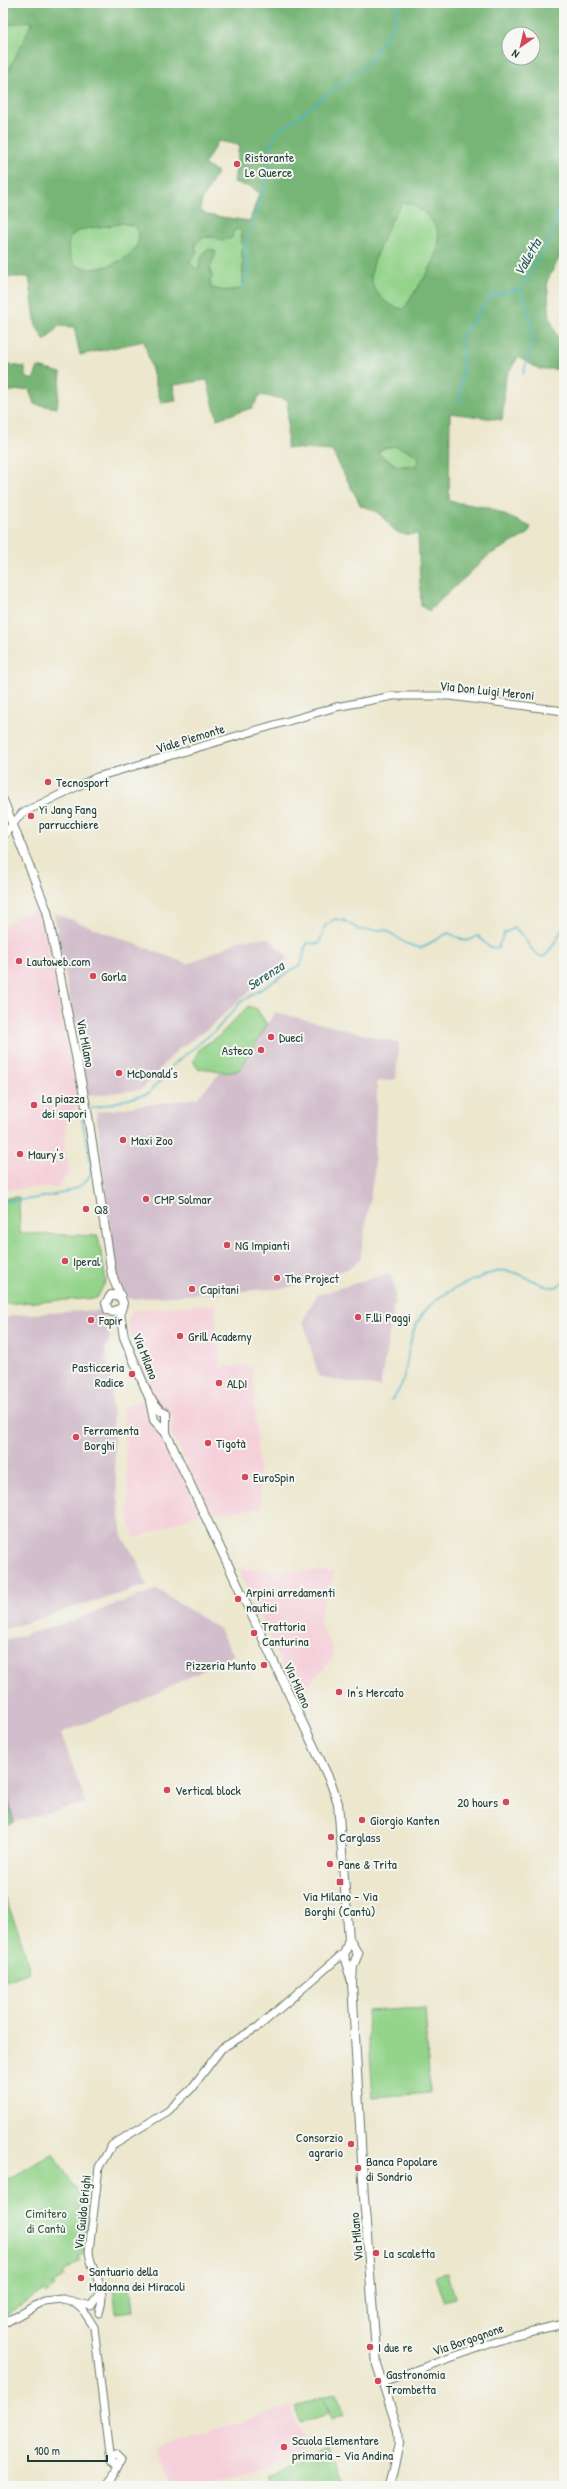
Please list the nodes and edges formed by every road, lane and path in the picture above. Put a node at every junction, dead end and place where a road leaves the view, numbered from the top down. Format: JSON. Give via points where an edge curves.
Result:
{"nodes":[{"id":1,"x":383,"y":698,"type":"joint"},
{"id":2,"x":564,"y":711,"type":"edge"},
{"id":3,"x":3,"y":800,"type":"edge"},
{"id":4,"x":13,"y":822,"type":"junction"},
{"id":5,"x":3,"y":836,"type":"edge"},
{"id":6,"x":112,"y":1275,"type":"junction"},
{"id":7,"x":112,"y":1295,"type":"junction"},
{"id":8,"x":120,"y":1298,"type":"junction"},
{"id":9,"x":121,"y":1308,"type":"junction"},
{"id":10,"x":113,"y":1312,"type":"junction"},
{"id":11,"x":121,"y":1323,"type":"junction"},
{"id":12,"x":149,"y":1398,"type":"junction"},
{"id":13,"x":160,"y":1410,"type":"junction"},
{"id":14,"x":153,"y":1416,"type":"junction"},
{"id":15,"x":162,"y":1424,"type":"junction"},
{"id":16,"x":349,"y":1955,"type":"junction"},
{"id":17,"x":102,"y":2287,"type":"junction"},
{"id":18,"x":72,"y":2302,"type":"junction"},
{"id":19,"x":91,"y":2306,"type":"junction"},
{"id":20,"x":99,"y":2314,"type":"junction"},
{"id":21,"x":87,"y":2317,"type":"junction"},
{"id":22,"x":3,"y":2324,"type":"edge"},
{"id":23,"x":564,"y":2324,"type":"edge"},
{"id":24,"x":95,"y":2333,"type":"junction"},
{"id":25,"x":382,"y":2382,"type":"junction"},
{"id":26,"x":113,"y":2478,"type":"junction"},
{"id":27,"x":106,"y":2486,"type":"edge"},
{"id":28,"x":114,"y":2486,"type":"edge"},
{"id":29,"x":389,"y":2486,"type":"edge"}],
"edges":[{"from":1,"to":2,"type":"street","name":"Via Don Luigi Meroni","via":[[450,696]]},
{"from":1,"to":4,"type":"street","name":"Viale Piemonte","via":[[336,707],[97,777],[22,813]]},
{"from":3,"to":4,"type":"main road","name":"Via Milano"},
{"from":4,"to":5,"type":"street","name":"Viale Piemonte"},
{"from":4,"to":6,"type":"main road","name":"Via Milano","via":[[46,911],[88,1116]]},
{"from":6,"to":7,"type":"main road","name":"Via Milano"},
{"from":6,"to":8,"type":"main road","name":"Via Milano"},
{"from":7,"to":8,"type":"main road"},
{"from":7,"to":10,"type":"main road","via":[[106,1303],[108,1310]]},
{"from":8,"to":9,"type":"main road","via":[[123,1303]]},
{"from":9,"to":10,"type":"main road"},
{"from":9,"to":11,"type":"main road","name":"Via Milano"},
{"from":10,"to":11,"type":"main road","name":"Via Milano"},
{"from":11,"to":12,"type":"main road","name":"Via Milano","via":[[131,1358]]},
{"from":12,"to":13,"type":"main road","name":"Via Milano"},
{"from":12,"to":14,"type":"main road","name":"Via Milano"},
{"from":13,"to":14,"type":"main road"},
{"from":13,"to":15,"type":"main road","via":[[166,1413]]},
{"from":14,"to":15,"type":"main road","name":"Via Milano","via":[[155,1422]]},
{"from":15,"to":16,"type":"main road","name":"Via Milano","via":[[336,1796],[340,1812]]},
{"from":16,"to":17,"type":"street","name":"Via Guido Brighi","via":[[335,1961],[258,2027],[222,2048],[191,2089],[168,2111],[116,2140],[106,2152],[96,2180],[89,2251],[89,2259]]},
{"from":16,"to":25,"type":"main road","name":"Via Milano","via":[[364,2197],[377,2365]]},
{"from":17,"to":19,"type":"street","via":[[98,2298]]},
{"from":17,"to":20,"type":"street","name":"Via Guido Brighi"},
{"from":18,"to":19,"type":"street"},
{"from":18,"to":21,"type":"street"},
{"from":18,"to":22,"type":"street","via":[[57,2299],[44,2301]]},
{"from":19,"to":20,"type":"street","via":[[97,2308]]},
{"from":19,"to":21,"type":"street","via":[[86,2310]]},
{"from":20,"to":21,"type":"street","via":[[96,2318]]},
{"from":20,"to":24,"type":"street","name":"Via Guido Brighi"},
{"from":21,"to":24,"type":"street"},
{"from":23,"to":25,"type":"street","name":"Via Borgognone","via":[[515,2336]]},
{"from":24,"to":26,"type":"street","via":[[109,2448],[113,2461]]},
{"from":25,"to":29,"type":"main road","name":"Via Milano","via":[[398,2430],[399,2444]]},
{"from":26,"to":27,"type":"street"},
{"from":26,"to":28,"type":"street"}]}
